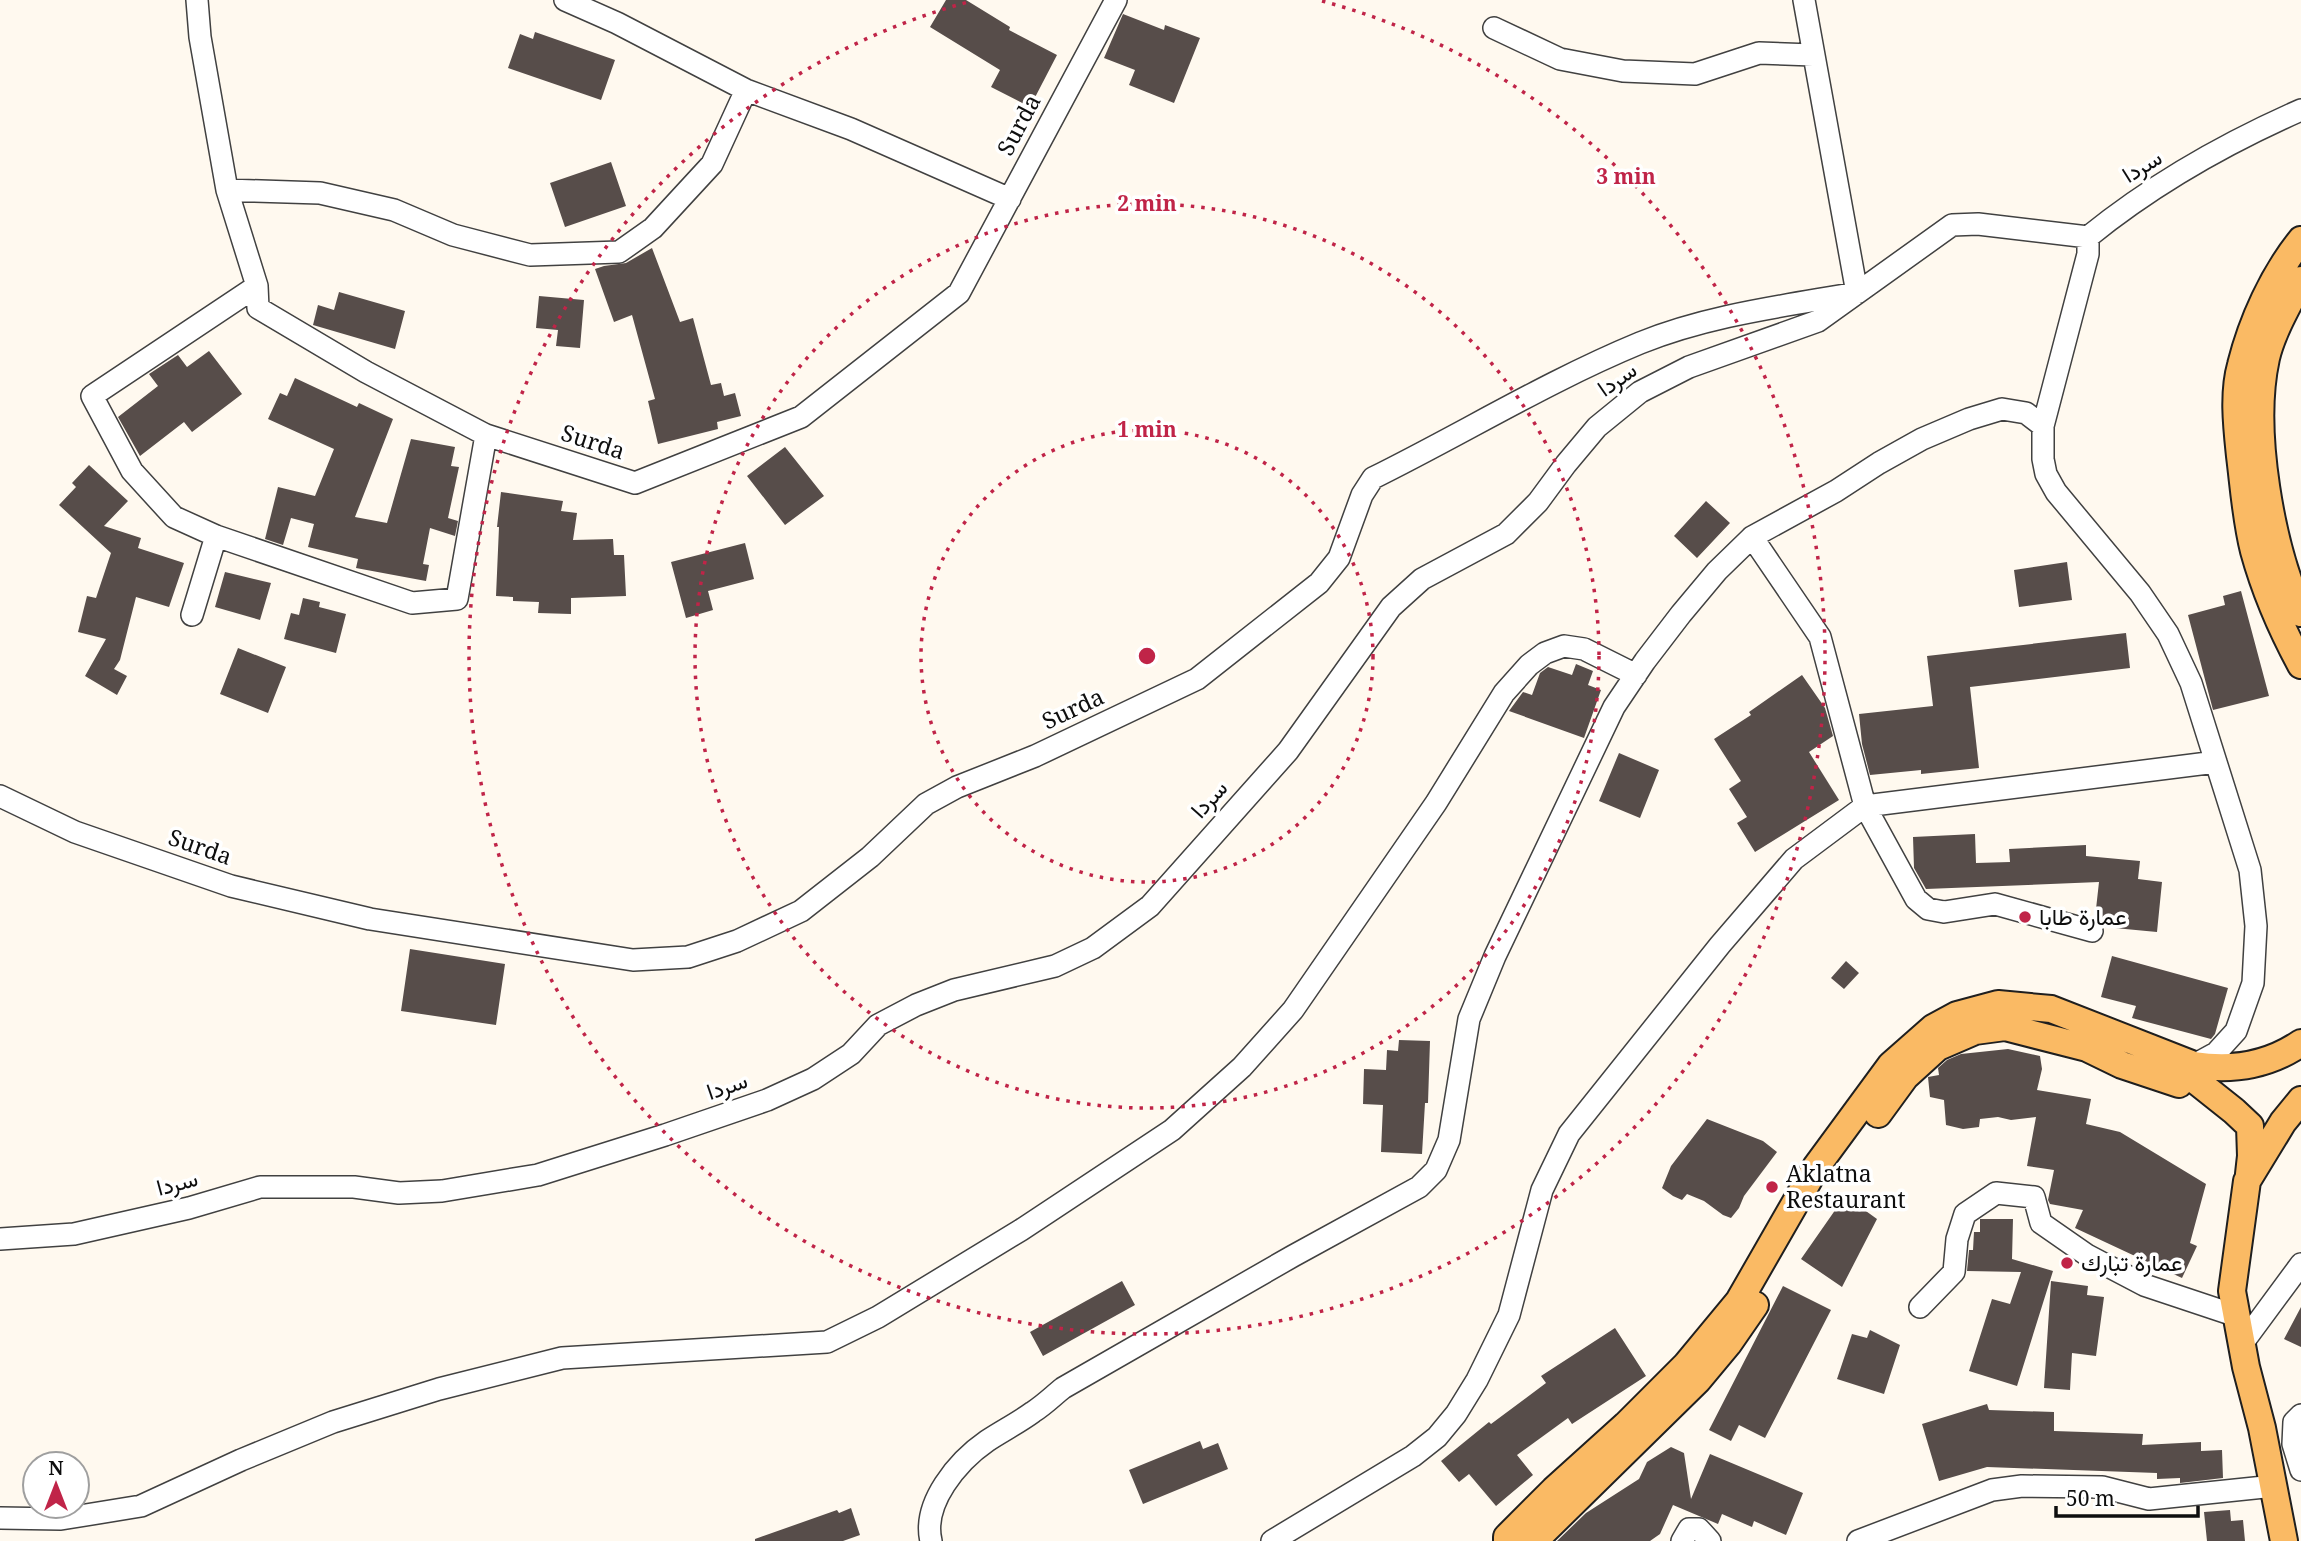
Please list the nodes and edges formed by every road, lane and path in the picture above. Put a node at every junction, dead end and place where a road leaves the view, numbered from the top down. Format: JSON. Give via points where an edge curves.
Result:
{"nodes":[{"id":1,"x":565,"y":0,"type":"edge"},
{"id":2,"x":1116,"y":0,"type":"edge"},
{"id":3,"x":1804,"y":0,"type":"edge"},
{"id":4,"x":198,"y":1,"type":"edge"},
{"id":5,"x":600,"y":6,"type":"edge"},
{"id":6,"x":1493,"y":28,"type":"dead end"},
{"id":7,"x":1813,"y":55,"type":"junction"},
{"id":8,"x":746,"y":90,"type":"junction"},
{"id":9,"x":2301,"y":110,"type":"edge"},
{"id":10,"x":228,"y":190,"type":"junction"},
{"id":11,"x":1010,"y":199,"type":"junction"},
{"id":12,"x":2088,"y":237,"type":"junction"},
{"id":13,"x":2301,"y":240,"type":"edge"},
{"id":14,"x":2301,"y":280,"type":"edge"},
{"id":15,"x":257,"y":286,"type":"junction"},
{"id":16,"x":1857,"y":293,"type":"junction"},
{"id":17,"x":2043,"y":426,"type":"junction"},
{"id":18,"x":486,"y":435,"type":"junction"},
{"id":19,"x":216,"y":536,"type":"junction"},
{"id":20,"x":1752,"y":537,"type":"junction"},
{"id":21,"x":2301,"y":614,"type":"edge"},
{"id":22,"x":192,"y":615,"type":"dead end"},
{"id":23,"x":2301,"y":665,"type":"edge"},
{"id":24,"x":1636,"y":675,"type":"junction"},
{"id":25,"x":2216,"y":762,"type":"junction"},
{"id":26,"x":0,"y":796,"type":"edge"},
{"id":27,"x":1865,"y":806,"type":"junction"},
{"id":28,"x":2092,"y":932,"type":"dead end"},
{"id":29,"x":2301,"y":1043,"type":"edge"},
{"id":30,"x":2194,"y":1065,"type":"junction"},
{"id":31,"x":2301,"y":1100,"type":"edge"},
{"id":32,"x":1824,"y":1171,"type":"junction"},
{"id":33,"x":2247,"y":1181,"type":"junction"},
{"id":34,"x":0,"y":1239,"type":"edge"},
{"id":35,"x":2301,"y":1264,"type":"edge"},
{"id":36,"x":1920,"y":1307,"type":"dead end"},
{"id":37,"x":2237,"y":1316,"type":"junction"},
{"id":38,"x":2242,"y":1343,"type":"junction"},
{"id":39,"x":2301,"y":1415,"type":"edge"},
{"id":40,"x":2301,"y":1470,"type":"edge"},
{"id":41,"x":2274,"y":1486,"type":"junction"},
{"id":42,"x":0,"y":1518,"type":"edge"},
{"id":43,"x":931,"y":1541,"type":"edge"},
{"id":44,"x":1272,"y":1541,"type":"edge"},
{"id":45,"x":1507,"y":1541,"type":"edge"},
{"id":46,"x":1534,"y":1541,"type":"edge"},
{"id":47,"x":1682,"y":1541,"type":"edge"},
{"id":48,"x":1710,"y":1541,"type":"edge"},
{"id":49,"x":1858,"y":1541,"type":"edge"},
{"id":50,"x":2284,"y":1541,"type":"edge"}],
"edges":[{"from":1,"to":5,"type":"street"},
{"from":2,"to":11,"type":"street","name":"Surda"},
{"from":3,"to":7,"type":"street"},
{"from":4,"to":10,"type":"street","name":"Surda"},
{"from":5,"to":8,"type":"street"},
{"from":6,"to":7,"type":"street","via":[[1560,60],[1623,71],[1695,74],[1759,53]]},
{"from":7,"to":16,"type":"street"},
{"from":8,"to":10,"type":"street","via":[[712,164],[653,228],[619,252],[530,255],[453,234],[394,211],[320,193]]},
{"from":8,"to":11,"type":"street","via":[[850,129]]},
{"from":9,"to":12,"type":"street","name":"سردا","via":[[2178,174]]},
{"from":10,"to":15,"type":"street","name":"Surda"},
{"from":11,"to":18,"type":"street","name":"Surda","via":[[959,293],[801,417],[635,483]]},
{"from":12,"to":16,"type":"street","name":"سردا","via":[[1952,225]]},
{"from":12,"to":17,"type":"street","via":[[2088,254]]},
{"from":13,"to":23,"type":"main road","via":[[2270,287],[2255,323],[2240,367],[2236,419],[2255,552],[2286,638]]},
{"from":14,"to":21,"type":"main road","via":[[2266,357],[2260,412],[2271,514],[2280,557]]},
{"from":15,"to":18,"type":"street","name":"Surda","via":[[258,308]]},
{"from":15,"to":19,"type":"street","via":[[92,396],[132,471],[174,517]]},
{"from":16,"to":26,"type":"street","name":"Surda","via":[[1727,315],[1641,342],[1373,478],[1339,558],[1319,583],[1197,679],[1035,756],[957,787],[926,804],[870,857],[801,911],[737,942],[688,957],[633,960],[370,919],[231,886],[75,832]]},
{"from":16,"to":34,"type":"street","name":"سردا","via":[[1818,321],[1689,366],[1640,392],[1597,427],[1538,502],[1506,534],[1422,579],[1391,607],[1288,751],[1150,906],[1093,948],[1055,966],[954,990],[916,1005],[878,1026],[850,1054],[813,1079],[767,1100],[538,1175],[431,1192],[260,1188],[74,1234]]},
{"from":17,"to":20,"type":"street","via":[[2026,413],[2002,410],[1969,419],[1911,445]]},
{"from":17,"to":25,"type":"street","via":[[2046,474],[2168,634],[2191,683]]},
{"from":18,"to":19,"type":"street","via":[[457,599],[412,603]]},
{"from":19,"to":22,"type":"street"},
{"from":20,"to":24,"type":"street","via":[[1717,571]]},
{"from":20,"to":27,"type":"street","via":[[1820,637]]},
{"from":24,"to":42,"type":"street","via":[[1584,649],[1564,646],[1528,665],[1504,693],[1436,803],[1293,1010],[1241,1068],[1172,1130],[878,1317],[827,1342],[562,1358],[333,1422],[141,1506],[61,1519]]},
{"from":24,"to":43,"type":"street","via":[[1614,707],[1479,993],[1469,1018],[1449,1140],[1436,1170],[1419,1187],[1063,1388],[985,1443],[960,1464],[943,1489],[931,1512]]},
{"from":25,"to":27,"type":"street"},
{"from":25,"to":30,"type":"street","via":[[2249,870],[2256,926],[2253,984],[2236,1031],[2216,1053]]},
{"from":27,"to":28,"type":"street","via":[[1916,899],[1928,909],[1944,912],[1995,904]]},
{"from":27,"to":44,"type":"street","via":[[1794,859],[1569,1134],[1542,1190],[1509,1315],[1456,1414],[1413,1456]]},
{"from":29,"to":30,"type":"main road","via":[[2244,1067]]},
{"from":30,"to":32,"type":"main road","via":[[2179,1084],[2087,1048],[2005,1027],[1975,1031],[1924,1057]]},
{"from":30,"to":33,"type":"main road","via":[[2195,1080],[2249,1126]]},
{"from":31,"to":33,"type":"main road"},
{"from":32,"to":45,"type":"main road","via":[[1739,1301],[1686,1364]]},
{"from":32,"to":46,"type":"main road","via":[[1749,1314],[1728,1344],[1671,1407]]},
{"from":33,"to":37,"type":"main road","via":[[2232,1291]]},
{"from":35,"to":38,"type":"street"},
{"from":36,"to":37,"type":"street","via":[[1954,1272],[1965,1214],[1996,1193],[2034,1197],[2041,1223],[2087,1255],[2144,1285]]},
{"from":37,"to":38,"type":"main road"},
{"from":38,"to":41,"type":"main road"},
{"from":39,"to":40,"type":"street","via":[[2294,1422],[2292,1444]]},
{"from":41,"to":49,"type":"street","via":[[2148,1499],[2102,1487],[2022,1486],[1992,1490]]},
{"from":41,"to":50,"type":"main road"},
{"from":47,"to":48,"type":"street","via":[[1689,1529],[1699,1529]]}]}
